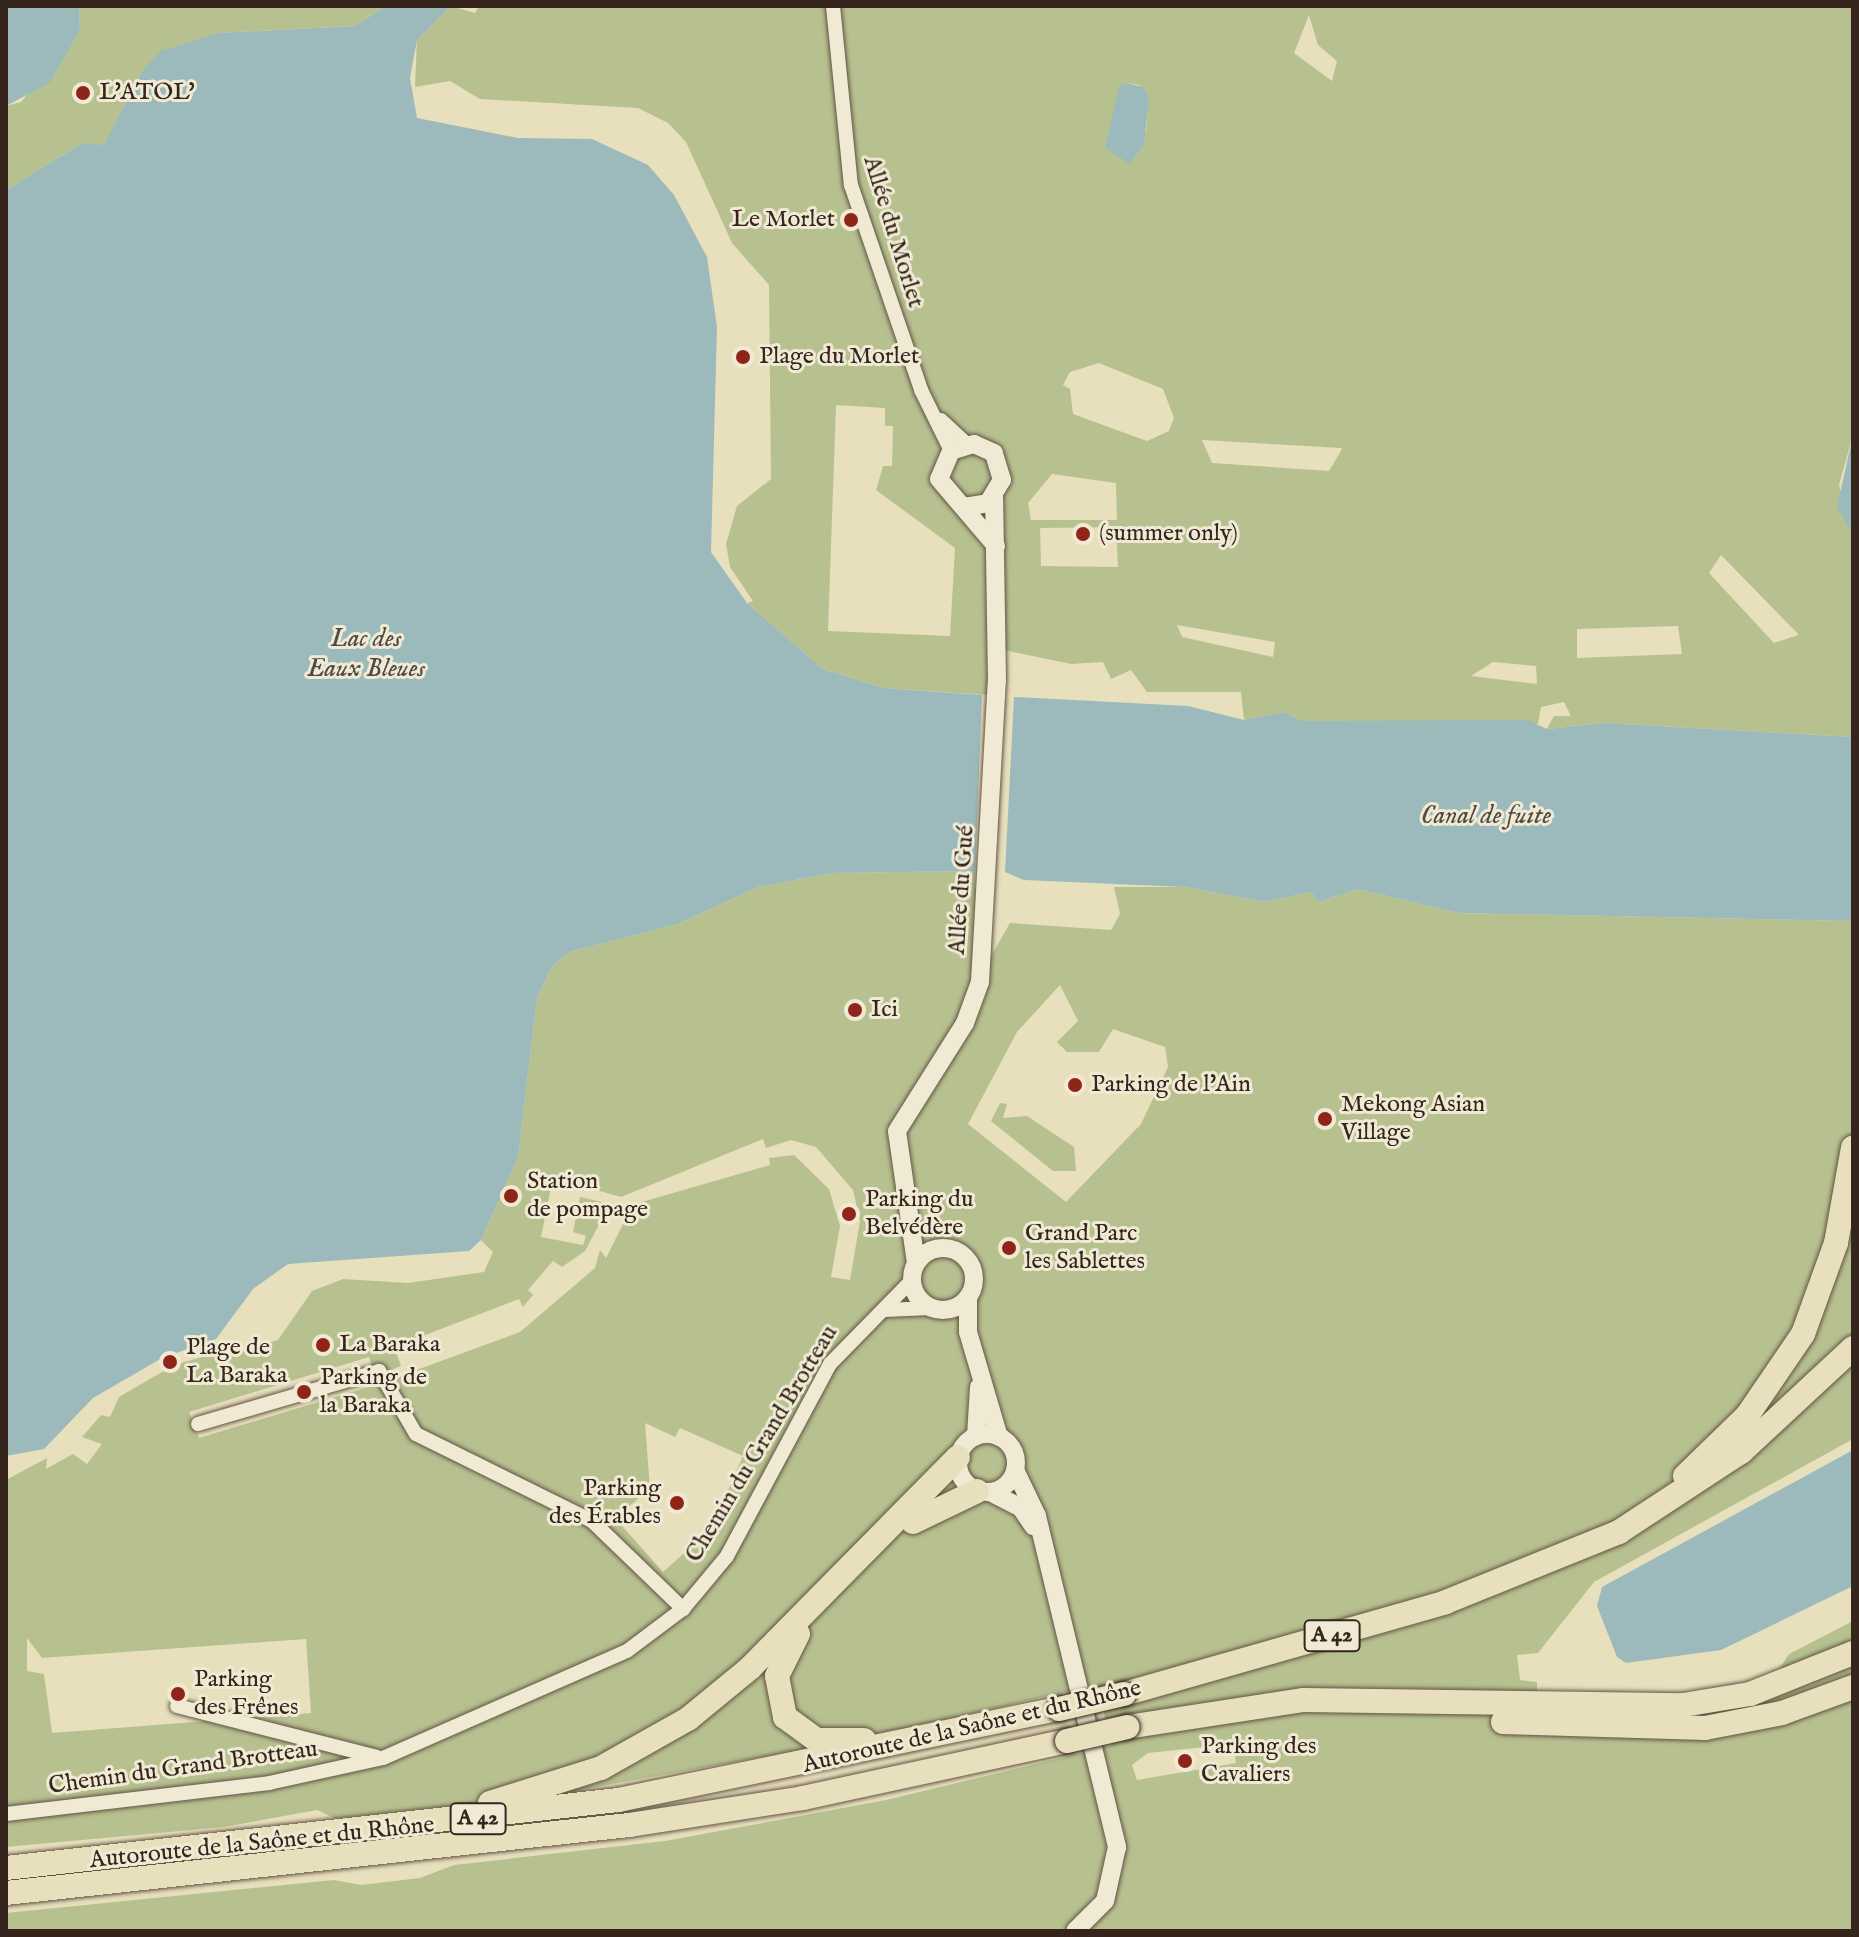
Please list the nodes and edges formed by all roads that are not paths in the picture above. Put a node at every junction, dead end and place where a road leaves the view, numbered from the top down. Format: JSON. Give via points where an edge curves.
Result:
{"nodes":[{"id":1,"x":833,"y":6,"type":"edge"},
{"id":2,"x":959,"y":447,"type":"junction"},
{"id":3,"x":994,"y":497,"type":"junction"},
{"id":4,"x":964,"y":507,"type":"junction"},
{"id":5,"x":996,"y":546,"type":"junction"},
{"id":6,"x":1853,"y":1148,"type":"edge"},
{"id":7,"x":914,"y":1212,"type":"junction"},
{"id":8,"x":944,"y":1248,"type":"junction"},
{"id":9,"x":914,"y":1271,"type":"junction"},
{"id":10,"x":968,"y":1297,"type":"junction"},
{"id":11,"x":935,"y":1309,"type":"junction"},
{"id":12,"x":885,"y":1310,"type":"junction"},
{"id":13,"x":1853,"y":1348,"type":"edge"},
{"id":14,"x":198,"y":1424,"type":"dead end"},
{"id":15,"x":976,"y":1436,"type":"junction"},
{"id":16,"x":999,"y":1437,"type":"junction"},
{"id":17,"x":958,"y":1457,"type":"junction"},
{"id":18,"x":1015,"y":1470,"type":"junction"},
{"id":19,"x":983,"y":1492,"type":"junction"},
{"id":20,"x":1043,"y":1542,"type":"junction"},
{"id":21,"x":1537,"y":1567,"type":"junction"},
{"id":22,"x":683,"y":1609,"type":"junction"},
{"id":23,"x":1853,"y":1653,"type":"edge"},
{"id":24,"x":1853,"y":1687,"type":"edge"},
{"id":25,"x":177,"y":1706,"type":"dead end"},
{"id":26,"x":1213,"y":1710,"type":"junction"},
{"id":27,"x":945,"y":1737,"type":"junction"},
{"id":28,"x":383,"y":1758,"type":"junction"},
{"id":29,"x":6,"y":1814,"type":"edge"},
{"id":30,"x":73,"y":1862,"type":"junction"},
{"id":31,"x":6,"y":1868,"type":"edge"},
{"id":32,"x":167,"y":1879,"type":"junction"},
{"id":33,"x":6,"y":1893,"type":"edge"},
{"id":34,"x":6,"y":1905,"type":"edge"},
{"id":35,"x":1075,"y":1931,"type":"edge"}],
"edges":[{"from":1,"to":2,"type":"street","name":"Allée du Morlet","via":[[851,185],[937,416]]},
{"from":2,"to":3,"type":"street","via":[[998,459],[1002,480]]},
{"from":2,"to":4,"type":"street","via":[[939,479],[950,500]]},
{"from":3,"to":4,"type":"street"},
{"from":3,"to":5,"type":"street","name":"Allée du Gué"},
{"from":4,"to":5,"type":"street"},
{"from":5,"to":7,"type":"street","name":"Allée du Gué","via":[[997,681],[980,982],[965,1023],[897,1131],[899,1175]]},
{"from":6,"to":21,"type":"highway","via":[[1825,1281],[1762,1398],[1717,1448],[1651,1502]]},
{"from":7,"to":8,"type":"street","name":"Allée du Gué"},
{"from":7,"to":9,"type":"street","name":"Allée du Gué"},
{"from":8,"to":9,"type":"street"},
{"from":8,"to":10,"type":"street","name":"Allée du Gué","via":[[969,1262]]},
{"from":9,"to":11,"type":"street"},
{"from":9,"to":12,"type":"street","name":"Chemin du Grand Brotteau"},
{"from":10,"to":11,"type":"street"},
{"from":10,"to":16,"type":"street","via":[[968,1332]]},
{"from":11,"to":12,"type":"street"},
{"from":11,"to":15,"type":"street","via":[[961,1329],[980,1390]]},
{"from":12,"to":22,"type":"street","name":"Chemin du Grand Brotteau","via":[[856,1330],[830,1364],[727,1556]]},
{"from":13,"to":21,"type":"highway","name":"Autoroute de la Saône et du Rhône","number":"A 42","via":[[1787,1415],[1714,1473],[1619,1532]]},
{"from":14,"to":22,"type":"street","via":[[379,1371],[416,1434],[592,1521]]},
{"from":15,"to":16,"type":"street"},
{"from":15,"to":17,"type":"street"},
{"from":16,"to":18,"type":"street","via":[[1012,1449]]},
{"from":17,"to":19,"type":"street","via":[[961,1477]]},
{"from":17,"to":30,"type":"highway","via":[[721,1693],[601,1768],[451,1811],[204,1838]]},
{"from":18,"to":19,"type":"street"},
{"from":18,"to":20,"type":"street"},
{"from":19,"to":20,"type":"street","via":[[1021,1508]]},
{"from":19,"to":27,"type":"highway","via":[[955,1496],[897,1534],[799,1632],[777,1676],[785,1717],[817,1740],[918,1731]]},
{"from":20,"to":35,"type":"street","via":[[1095,1750],[1116,1864],[1105,1901]]},
{"from":21,"to":27,"type":"highway","name":"Autoroute de la Saône et du Rhône","number":"A 42","bridge":true,"via":[[1446,1602],[1124,1694]]},
{"from":22,"to":28,"type":"street","name":"Chemin du Grand Brotteau","via":[[627,1651]]},
{"from":23,"to":26,"type":"highway","name":"Autoroute de la Saône et du Rhône","number":"A 42","via":[[1750,1694],[1683,1705],[1304,1700]]},
{"from":24,"to":26,"type":"highway","via":[[1740,1724],[1645,1730]]},
{"from":25,"to":28,"type":"street"},
{"from":26,"to":32,"type":"highway","name":"Autoroute de la Saône et du Rhône","number":"A 42","bridge":true,"via":[[818,1795],[643,1823]]},
{"from":27,"to":30,"type":"highway","name":"Autoroute de la Saône et du Rhône","number":"A 42","via":[[618,1800]]},
{"from":28,"to":29,"type":"street","name":"Chemin du Grand Brotteau","via":[[269,1783]]},
{"from":30,"to":31,"type":"highway","name":"Autoroute de la Saône et du Rhône","number":"A 42"},
{"from":32,"to":33,"type":"highway","name":"Autoroute de la Saône et du Rhône","number":"A 42"},
{"from":32,"to":34,"type":"highway"}]}
